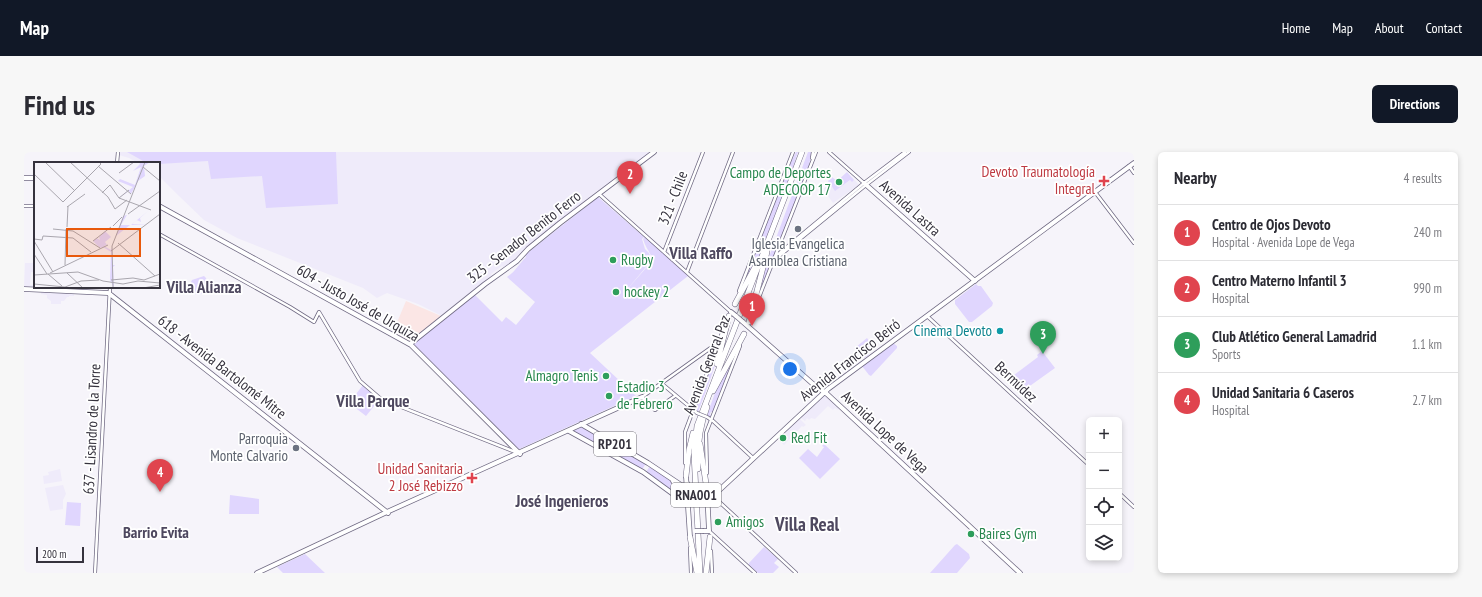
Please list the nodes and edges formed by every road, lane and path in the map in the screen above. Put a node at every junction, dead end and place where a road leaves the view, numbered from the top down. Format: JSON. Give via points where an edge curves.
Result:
{"nodes":[{"id":1,"x":118,"y":152,"type":"edge"},
{"id":2,"x":654,"y":152,"type":"edge"},
{"id":3,"x":703,"y":152,"type":"edge"},
{"id":4,"x":733,"y":152,"type":"edge"},
{"id":5,"x":794,"y":152,"type":"edge"},
{"id":6,"x":799,"y":152,"type":"edge"},
{"id":7,"x":802,"y":152,"type":"edge"},
{"id":8,"x":806,"y":152,"type":"edge"},
{"id":9,"x":814,"y":152,"type":"edge"},
{"id":10,"x":829,"y":152,"type":"edge"},
{"id":11,"x":905,"y":152,"type":"edge"},
{"id":12,"x":909,"y":152,"type":"edge"},
{"id":13,"x":117,"y":162,"type":"edge"},
{"id":14,"x":1134,"y":163,"type":"edge"},
{"id":15,"x":1129,"y":166,"type":"junction"},
{"id":16,"x":1134,"y":173,"type":"edge"},
{"id":17,"x":865,"y":184,"type":"junction"},
{"id":18,"x":787,"y":192,"type":"junction"},
{"id":19,"x":1095,"y":192,"type":"junction"},
{"id":20,"x":599,"y":194,"type":"junction"},
{"id":21,"x":160,"y":207,"type":"edge"},
{"id":22,"x":160,"y":235,"type":"edge"},
{"id":23,"x":1134,"y":243,"type":"edge"},
{"id":24,"x":664,"y":251,"type":"junction"},
{"id":25,"x":766,"y":251,"type":"junction"},
{"id":26,"x":775,"y":257,"type":"junction"},
{"id":27,"x":773,"y":262,"type":"junction"},
{"id":28,"x":686,"y":272,"type":"junction"},
{"id":29,"x":975,"y":281,"type":"junction"},
{"id":30,"x":110,"y":288,"type":"edge"},
{"id":31,"x":24,"y":289,"type":"edge"},
{"id":32,"x":110,"y":294,"type":"junction"},
{"id":33,"x":735,"y":304,"type":"junction"},
{"id":34,"x":730,"y":314,"type":"junction"},
{"id":35,"x":927,"y":316,"type":"junction"},
{"id":36,"x":746,"y":323,"type":"junction"},
{"id":37,"x":744,"y":334,"type":"junction"},
{"id":38,"x":719,"y":342,"type":"junction"},
{"id":39,"x":410,"y":344,"type":"junction"},
{"id":40,"x":661,"y":383,"type":"junction"},
{"id":41,"x":712,"y":385,"type":"junction"},
{"id":42,"x":713,"y":391,"type":"junction"},
{"id":43,"x":824,"y":392,"type":"junction"},
{"id":44,"x":675,"y":396,"type":"junction"},
{"id":45,"x":643,"y":399,"type":"junction"},
{"id":46,"x":693,"y":410,"type":"junction"},
{"id":47,"x":698,"y":415,"type":"junction"},
{"id":48,"x":712,"y":420,"type":"junction"},
{"id":49,"x":582,"y":425,"type":"junction"},
{"id":50,"x":701,"y":425,"type":"junction"},
{"id":51,"x":570,"y":431,"type":"junction"},
{"id":52,"x":519,"y":453,"type":"junction"},
{"id":53,"x":753,"y":458,"type":"junction"},
{"id":54,"x":1086,"y":462,"type":"edge"},
{"id":55,"x":686,"y":476,"type":"junction"},
{"id":56,"x":673,"y":479,"type":"junction"},
{"id":57,"x":687,"y":483,"type":"junction"},
{"id":58,"x":681,"y":485,"type":"junction"},
{"id":59,"x":679,"y":490,"type":"junction"},
{"id":60,"x":707,"y":490,"type":"junction"},
{"id":61,"x":672,"y":492,"type":"junction"},
{"id":62,"x":713,"y":496,"type":"junction"},
{"id":63,"x":1122,"y":496,"type":"edge"},
{"id":64,"x":705,"y":499,"type":"junction"},
{"id":65,"x":691,"y":500,"type":"junction"},
{"id":66,"x":708,"y":504,"type":"junction"},
{"id":67,"x":688,"y":505,"type":"junction"},
{"id":68,"x":1134,"y":507,"type":"edge"},
{"id":69,"x":388,"y":512,"type":"junction"},
{"id":70,"x":709,"y":531,"type":"junction"},
{"id":71,"x":690,"y":534,"type":"junction"},
{"id":72,"x":710,"y":537,"type":"junction"},
{"id":73,"x":95,"y":573,"type":"edge"},
{"id":74,"x":259,"y":573,"type":"edge"},
{"id":75,"x":691,"y":573,"type":"edge"},
{"id":76,"x":697,"y":573,"type":"edge"},
{"id":77,"x":700,"y":573,"type":"edge"},
{"id":78,"x":704,"y":573,"type":"edge"},
{"id":79,"x":712,"y":573,"type":"edge"},
{"id":80,"x":755,"y":573,"type":"edge"},
{"id":81,"x":796,"y":573,"type":"edge"},
{"id":82,"x":1020,"y":573,"type":"edge"}],
"edges":[{"from":1,"to":13,"type":"street"},
{"from":2,"to":20,"type":"main road","name":"325 - Senador Benito Ferro"},
{"from":3,"to":24,"type":"street","name":"321 - Chile"},
{"from":4,"to":28,"type":"street"},
{"from":5,"to":33,"type":"street"},
{"from":6,"to":18,"type":"highway"},
{"from":7,"to":18,"type":"highway","name":"Avenida General Paz","number":"RNA001"},
{"from":8,"to":25,"type":"highway","name":"Avenida General Paz","number":"RNA001"},
{"from":9,"to":26,"type":"street","name":"Avenida General Paz"},
{"from":10,"to":17,"type":"street","name":"Avenida Lastra"},
{"from":11,"to":17,"type":"street"},
{"from":12,"to":17,"type":"street"},
{"from":14,"to":15,"type":"main road","name":"Avenida Francisco Beiró"},
{"from":15,"to":16,"type":"street"},
{"from":15,"to":19,"type":"main road","name":"Avenida Francisco Beiró"},
{"from":17,"to":26,"type":"street"},
{"from":17,"to":27,"type":"street"},
{"from":17,"to":29,"type":"main road","name":"Avenida Lastra"},
{"from":18,"to":25,"type":"highway","name":"Avenida General Paz","number":"RNA001"},
{"from":19,"to":23,"type":"street"},
{"from":19,"to":29,"type":"main road","name":"Avenida Francisco Beiró"},
{"from":20,"to":24,"type":"street"},
{"from":20,"to":39,"type":"main road","name":"325 - Senador Benito Ferro"},
{"from":21,"to":39,"type":"main road","name":"604 - Justo José de Urquiza"},
{"from":22,"to":52,"type":"street","via":[[314,322],[319,312],[360,381],[381,399]]},
{"from":24,"to":28,"type":"street"},
{"from":25,"to":33,"type":"highway"},
{"from":25,"to":36,"type":"highway"},
{"from":25,"to":41,"type":"highway","name":"Avenida General Paz","number":"RNA001"},
{"from":25,"to":42,"type":"highway","name":"Avenida General Paz","number":"RNA001"},
{"from":26,"to":27,"type":"street","name":"Avenida General Paz"},
{"from":27,"to":36,"type":"street","name":"Avenida General Paz"},
{"from":28,"to":34,"type":"street"},
{"from":29,"to":35,"type":"main road","name":"Avenida Francisco Beiró"},
{"from":30,"to":32,"type":"street","name":"637 - Lisandro de la Torre"},
{"from":31,"to":32,"type":"main road"},
{"from":32,"to":69,"type":"main road","name":"618 - Avenida Bartolomé Mitre"},
{"from":32,"to":73,"type":"street","name":"637 - Lisandro de la Torre"},
{"from":33,"to":34,"type":"street"},
{"from":34,"to":36,"type":"main road","name":"Avenida Lope de Vega","bridge":true},
{"from":34,"to":38,"type":"street"},
{"from":34,"to":41,"type":"highway"},
{"from":35,"to":43,"type":"main road","name":"Avenida Francisco Beiró"},
{"from":35,"to":54,"type":"street","name":"Bermúdez"},
{"from":36,"to":37,"type":"street","name":"Avenida General Paz"},
{"from":36,"to":43,"type":"main road","name":"Avenida Lope de Vega"},
{"from":37,"to":42,"type":"highway"},
{"from":37,"to":48,"type":"street","name":"Avenida General Paz"},
{"from":38,"to":40,"type":"street"},
{"from":38,"to":46,"type":"street"},
{"from":39,"to":52,"type":"main road","name":"604 - Justo José de Urquiza"},
{"from":40,"to":44,"type":"street"},
{"from":40,"to":45,"type":"street"},
{"from":41,"to":47,"type":"highway","name":"Avenida General Paz","number":"RNA001"},
{"from":42,"to":50,"type":"highway","name":"Avenida General Paz","number":"RNA001"},
{"from":43,"to":53,"type":"main road","name":"Avenida Francisco Beiró"},
{"from":43,"to":82,"type":"main road","name":"Avenida Lope de Vega"},
{"from":44,"to":45,"type":"street","via":[[655,410]]},
{"from":44,"to":46,"type":"street"},
{"from":45,"to":49,"type":"main road"},
{"from":46,"to":47,"type":"street"},
{"from":46,"to":55,"type":"street","via":[[684,436]]},
{"from":47,"to":48,"type":"street","bridge":true},
{"from":47,"to":55,"type":"highway","via":[[690,442]]},
{"from":47,"to":77,"type":"highway","name":"Avenida General Paz","number":"RNA001","via":[[694,447]]},
{"from":48,"to":53,"type":"street"},
{"from":48,"to":60,"type":"street","name":"Avenida General Paz","via":[[705,438]]},
{"from":49,"to":51,"type":"main road","number":"RP201"},
{"from":49,"to":52,"type":"main road","number":"RP201"},
{"from":49,"to":56,"type":"main road","number":"RP201"},
{"from":50,"to":60,"type":"highway","via":[[701,450]]},
{"from":50,"to":78,"type":"highway","name":"Avenida General Paz","number":"RNA001","via":[[698,454]]},
{"from":51,"to":52,"type":"main road","number":"RP201"},
{"from":51,"to":61,"type":"main road","number":"RP201","via":[[643,472]]},
{"from":52,"to":69,"type":"main road","number":"RP201"},
{"from":53,"to":62,"type":"main road","name":"Avenida Francisco Beiró"},
{"from":55,"to":57,"type":"main road"},
{"from":56,"to":58,"type":"main road","number":"RP201"},
{"from":56,"to":59,"type":"main road"},
{"from":57,"to":58,"type":"main road","via":[[685,486]]},
{"from":57,"to":65,"type":"main road"},
{"from":58,"to":59,"type":"main road"},
{"from":59,"to":61,"type":"main road"},
{"from":59,"to":65,"type":"main road","via":[[683,496]]},
{"from":60,"to":64,"type":"main road","name":"Avenida General Paz"},
{"from":61,"to":67,"type":"main road","number":"RP201"},
{"from":62,"to":64,"type":"main road","name":"Avenida Francisco Beiró"},
{"from":62,"to":66,"type":"main road"},
{"from":62,"to":81,"type":"street"},
{"from":63,"to":68,"type":"street"},
{"from":64,"to":65,"type":"main road","bridge":true},
{"from":64,"to":66,"type":"main road"},
{"from":65,"to":67,"type":"main road"},
{"from":66,"to":70,"type":"main road"},
{"from":67,"to":71,"type":"main road"},
{"from":69,"to":74,"type":"main road"},
{"from":70,"to":71,"type":"main road","bridge":true,"via":[[695,531]]},
{"from":70,"to":72,"type":"street"},
{"from":70,"to":80,"type":"street"},
{"from":71,"to":75,"type":"street"},
{"from":71,"to":76,"type":"highway"},
{"from":72,"to":78,"type":"highway"},
{"from":72,"to":79,"type":"street"}]}
